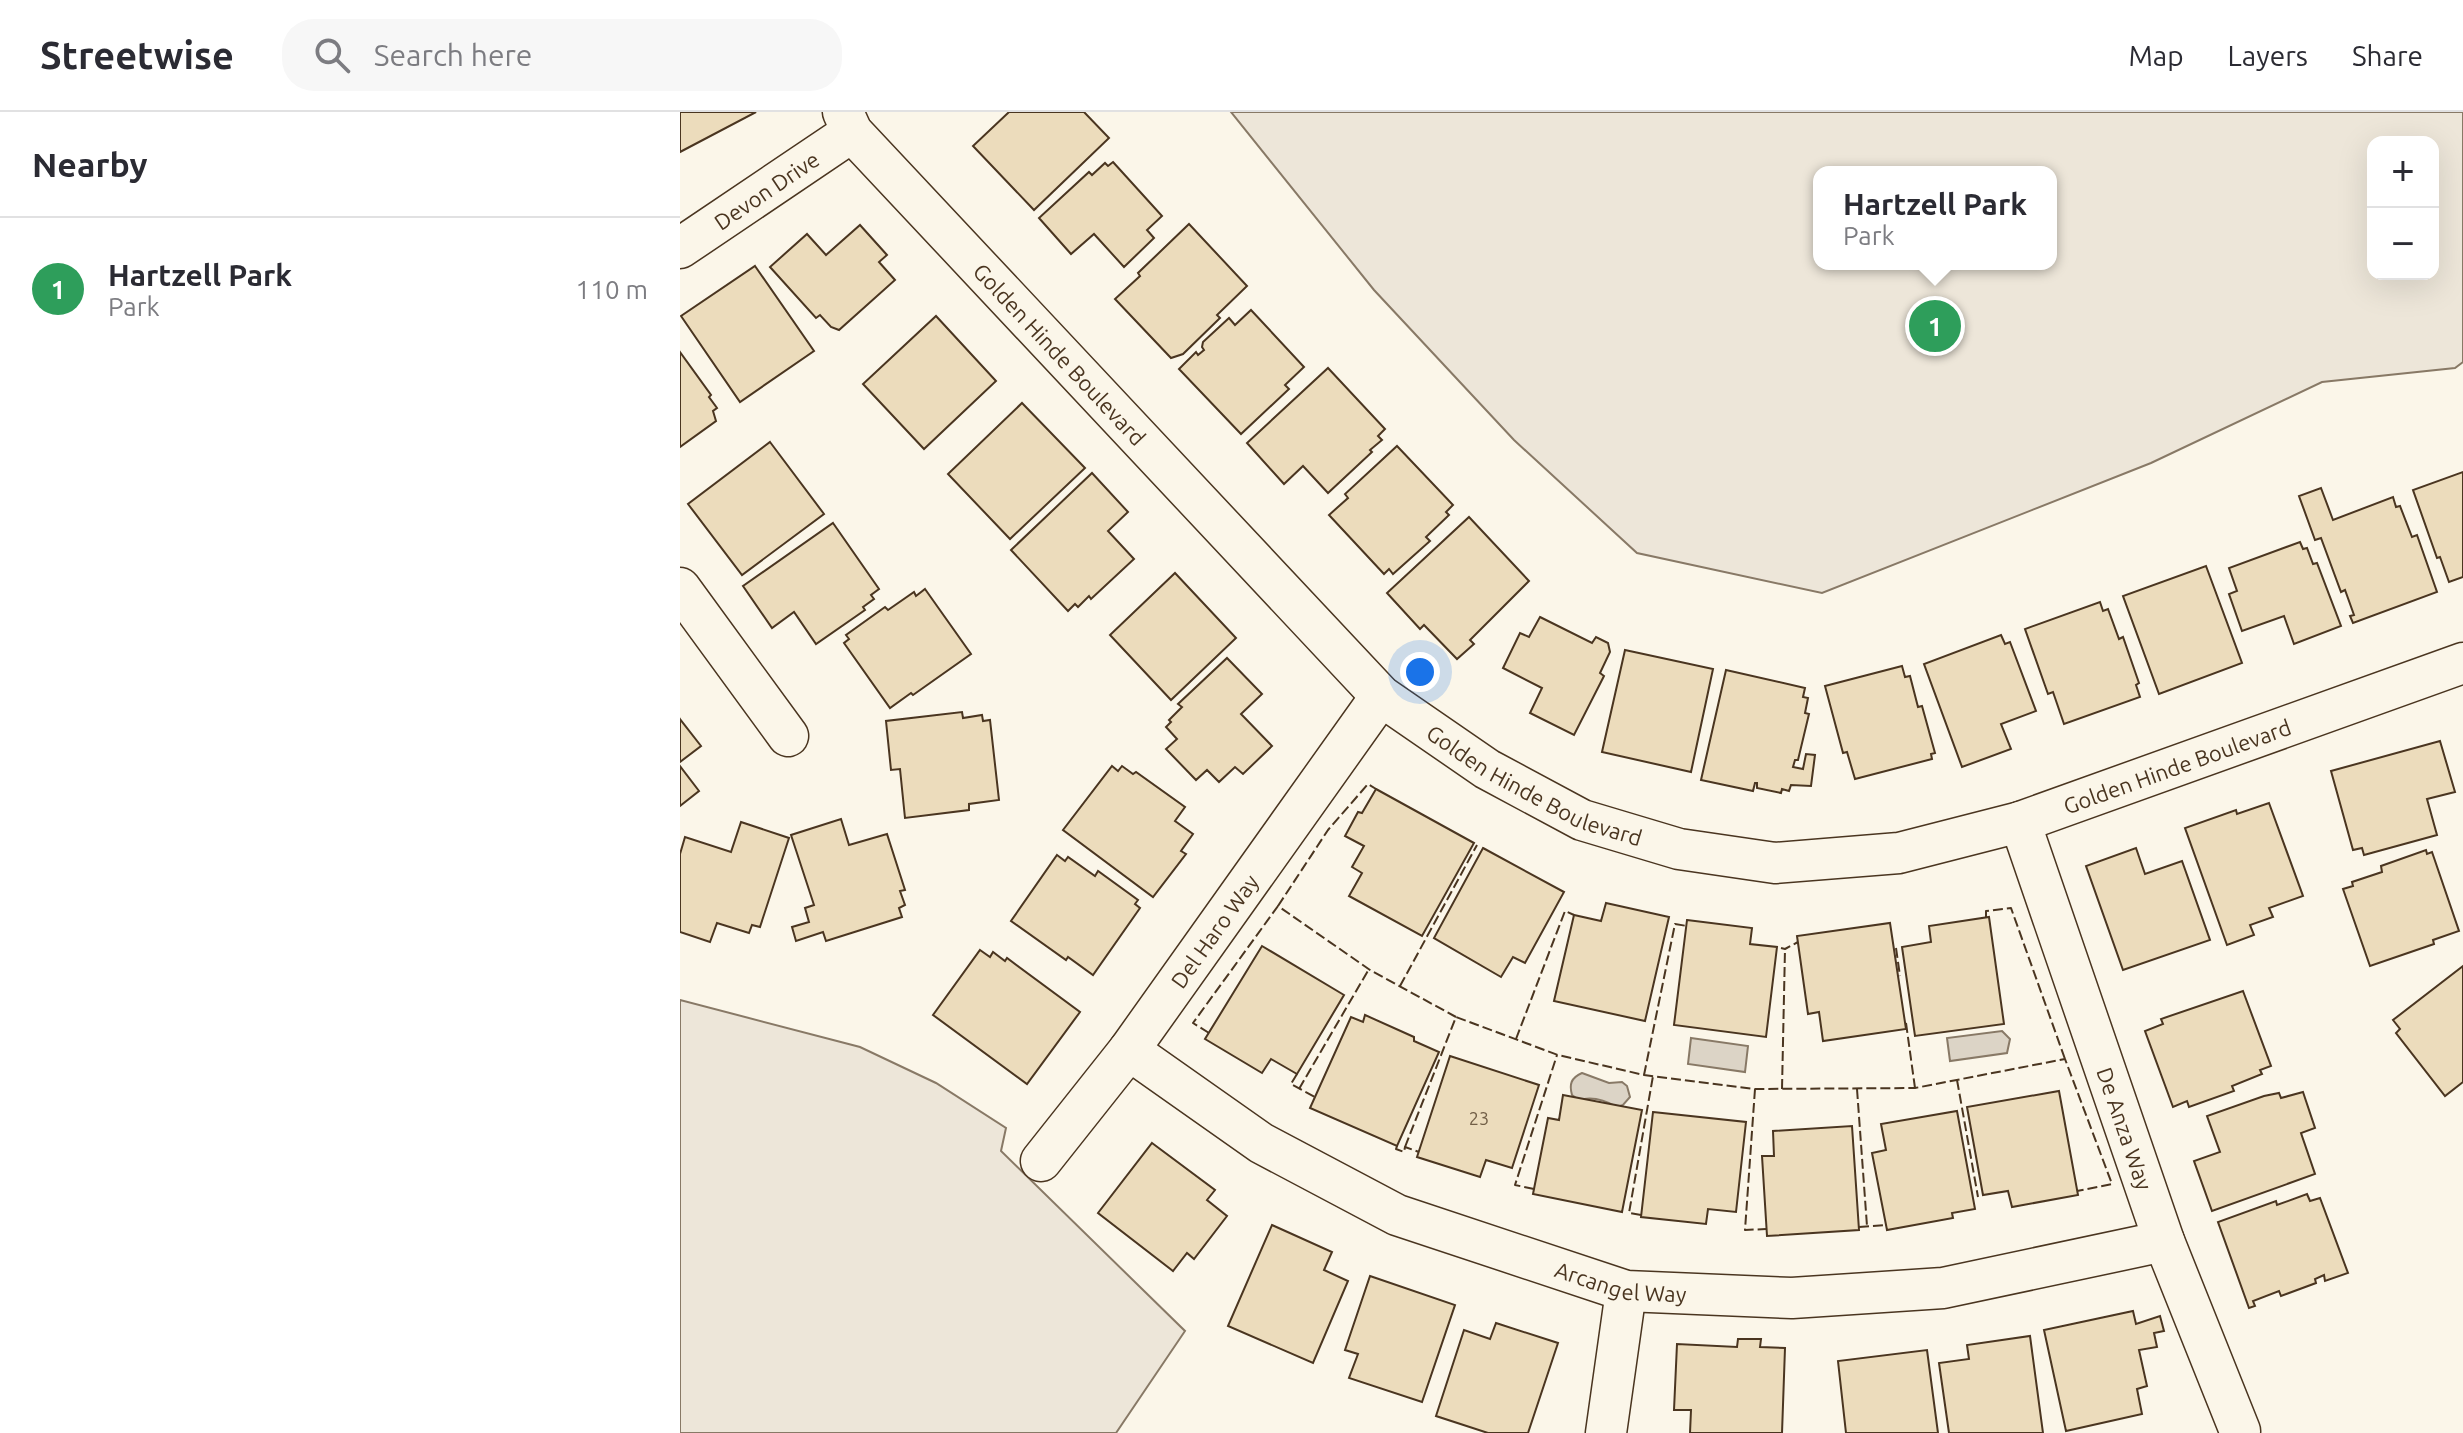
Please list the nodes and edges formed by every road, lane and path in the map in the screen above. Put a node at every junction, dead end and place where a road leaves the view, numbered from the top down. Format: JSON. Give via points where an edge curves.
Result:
{"nodes":[{"id":1,"x":847,"y":122,"type":"edge"},
{"id":2,"x":680,"y":248,"type":"edge"},
{"id":3,"x":680,"y":588,"type":"edge"},
{"id":4,"x":2463,"y":663,"type":"edge"},
{"id":5,"x":1381,"y":696,"type":"junction"},
{"id":6,"x":788,"y":736,"type":"dead end"},
{"id":7,"x":2020,"y":822,"type":"junction"},
{"id":8,"x":1129,"y":1050,"type":"junction"},
{"id":9,"x":1041,"y":1161,"type":"dead end"},
{"id":10,"x":2164,"y":1241,"type":"junction"},
{"id":11,"x":1626,"y":1291,"type":"junction"},
{"id":12,"x":2240,"y":1431,"type":"edge"},
{"id":13,"x":1606,"y":1433,"type":"edge"}],
"edges":[{"from":1,"to":2,"type":"street","name":"Devon Drive"},
{"from":1,"to":5,"type":"street","name":"Golden Hinde Boulevard"},
{"from":3,"to":6,"type":"street"},
{"from":4,"to":7,"type":"street","name":"Golden Hinde Boulevard"},
{"from":5,"to":7,"type":"street","name":"Golden Hinde Boulevard","via":[[1487,769],[1582,820],[1679,849],[1775,863],[1899,853]]},
{"from":5,"to":8,"type":"street","name":"Del Haro Way"},
{"from":7,"to":10,"type":"street","name":"De Anza Way"},
{"from":8,"to":9,"type":"street","name":"Del Haro Way"},
{"from":8,"to":11,"type":"street","name":"Arcangel Way","via":[[1261,1143],[1397,1215]]},
{"from":10,"to":11,"type":"street","name":"Arcangel Way","via":[[1943,1288],[1792,1298]]},
{"from":10,"to":12,"type":"street","name":"De Anza Way"},
{"from":11,"to":13,"type":"street"}]}
